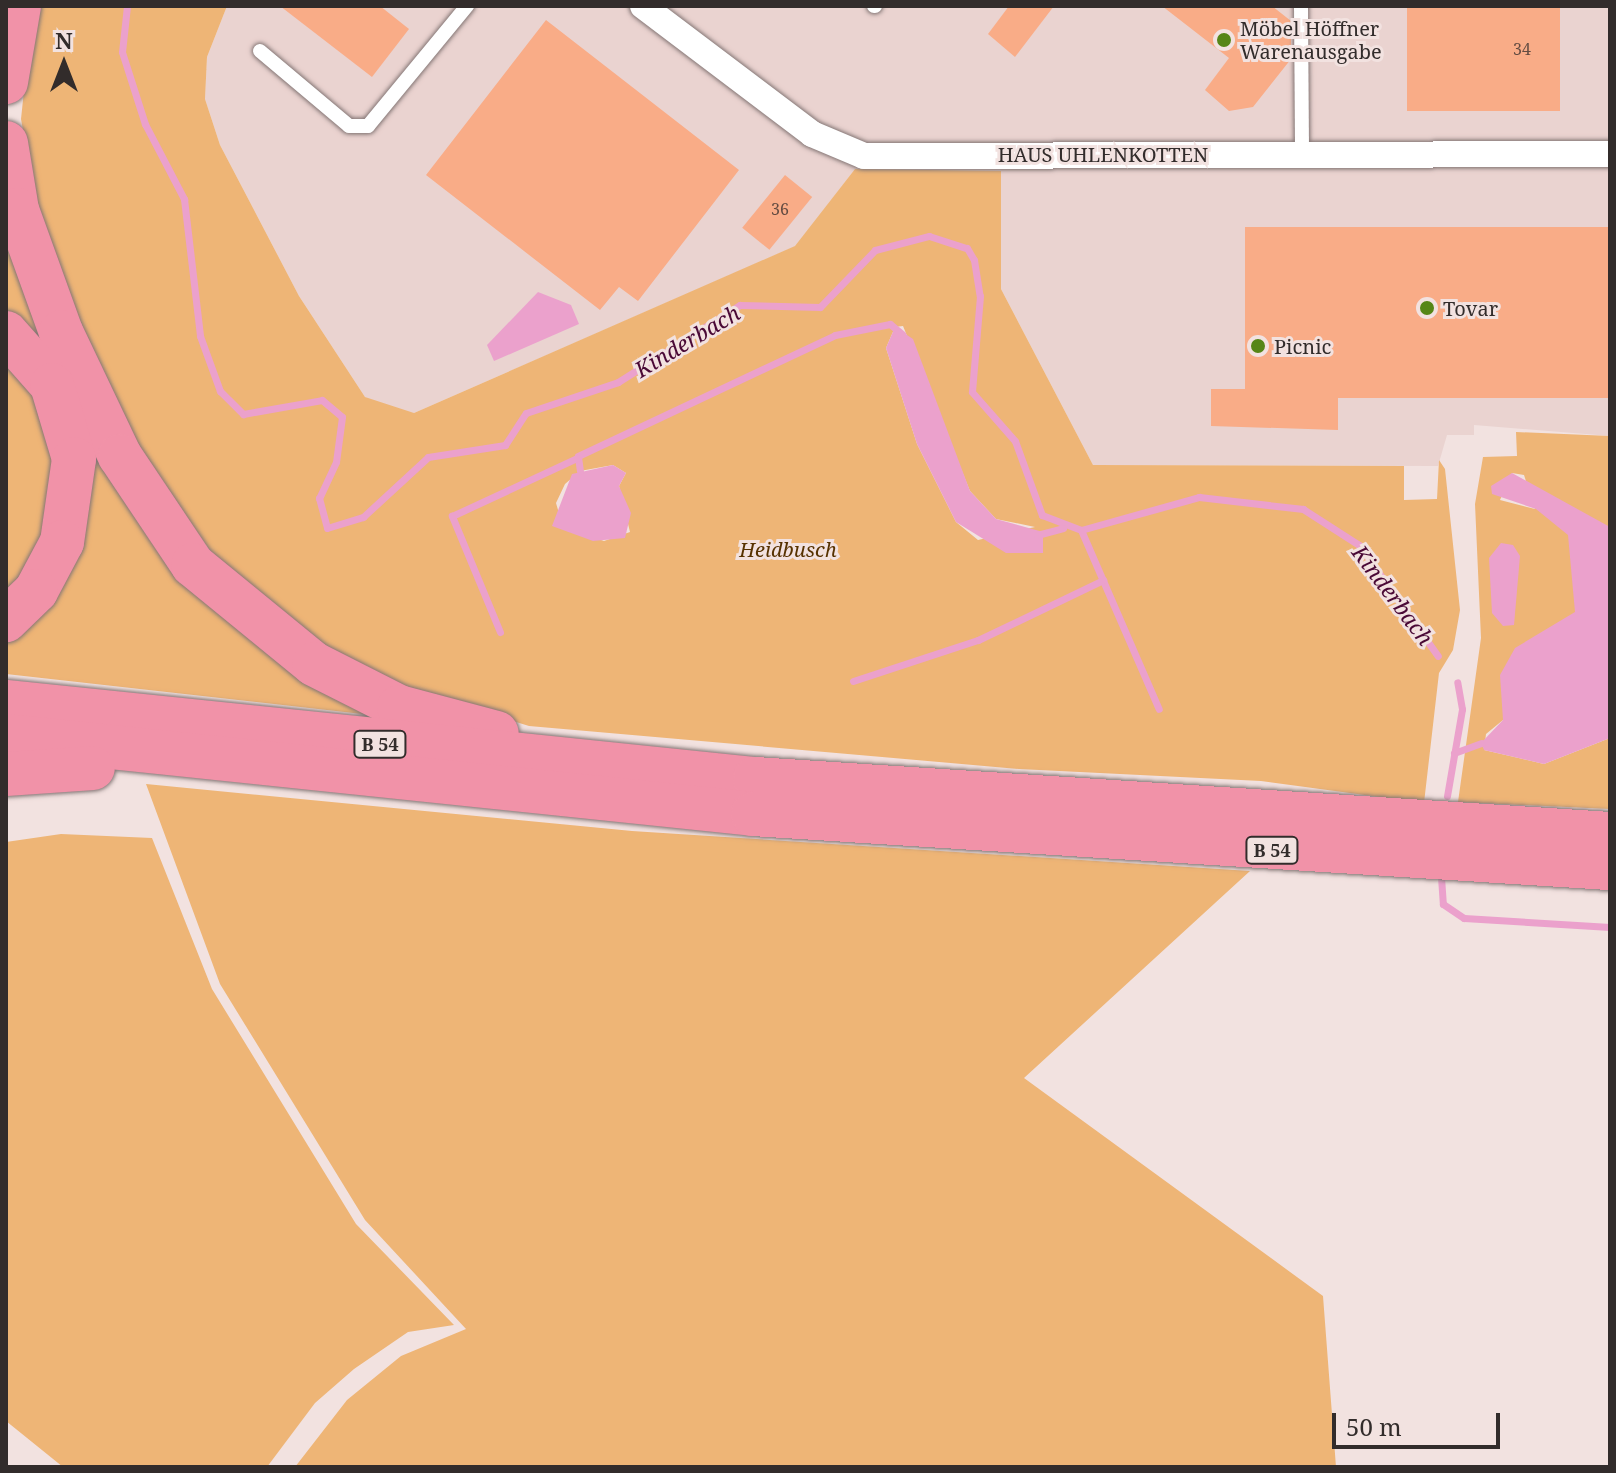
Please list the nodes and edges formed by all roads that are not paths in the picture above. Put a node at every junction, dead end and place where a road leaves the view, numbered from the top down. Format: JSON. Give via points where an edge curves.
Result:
{"nodes":[{"id":1,"x":19,"y":6,"type":"edge"},
{"id":2,"x":467,"y":6,"type":"edge"},
{"id":3,"x":643,"y":6,"type":"edge"},
{"id":4,"x":1301,"y":6,"type":"edge"},
{"id":5,"x":260,"y":51,"type":"dead end"},
{"id":6,"x":6,"y":82,"type":"edge"},
{"id":7,"x":6,"y":143,"type":"edge"},
{"id":8,"x":1302,"y":154,"type":"junction"},
{"id":9,"x":1610,"y":154,"type":"edge"},
{"id":10,"x":6,"y":333,"type":"edge"},
{"id":11,"x":6,"y":620,"type":"edge"},
{"id":12,"x":6,"y":702,"type":"edge"},
{"id":13,"x":6,"y":736,"type":"edge"},
{"id":14,"x":6,"y":774,"type":"edge"},
{"id":15,"x":355,"y":776,"type":"junction"},
{"id":16,"x":755,"y":779,"type":"junction"},
{"id":17,"x":1610,"y":834,"type":"edge"},
{"id":18,"x":1610,"y":868,"type":"edge"}],
"edges":[{"from":1,"to":6,"type":"highway"},
{"from":2,"to":5,"type":"lane","via":[[368,126],[349,126]]},
{"from":3,"to":8,"type":"street","name":"HAUS UHLENKOTTEN","via":[[801,126],[864,156]]},
{"from":4,"to":8,"type":"lane"},
{"from":7,"to":16,"type":"highway","via":[[30,254],[120,456],[193,565],[245,614],[314,664],[399,707],[488,732],[617,749]]},
{"from":8,"to":9,"type":"street","name":"HAUS UHLENKOTTEN"},
{"from":10,"to":11,"type":"highway","via":[[52,385],[74,459],[62,542],[36,591]]},
{"from":12,"to":16,"type":"highway","number":"B 54"},
{"from":13,"to":15,"type":"highway","number":"B 54"},
{"from":14,"to":15,"type":"highway","via":[[140,768]]},
{"from":15,"to":18,"type":"highway","number":"B 54","via":[[934,828]]},
{"from":16,"to":17,"type":"highway","number":"B 54"}]}
